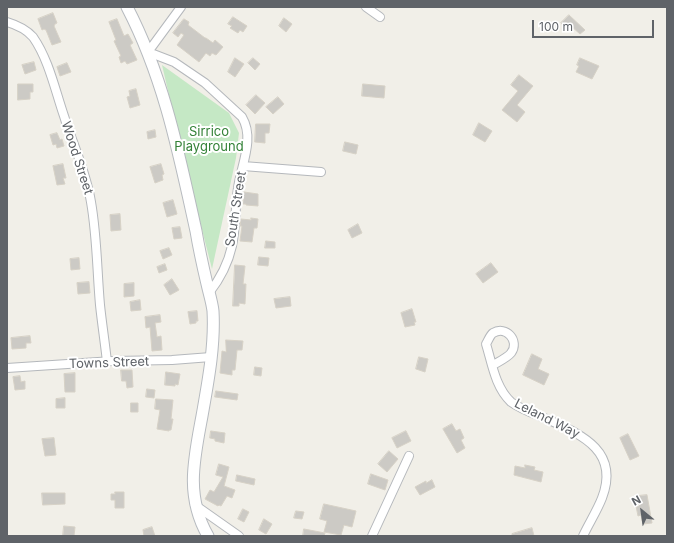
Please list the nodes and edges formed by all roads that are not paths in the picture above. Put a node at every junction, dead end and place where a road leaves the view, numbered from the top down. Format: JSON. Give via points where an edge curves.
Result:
{"nodes":[{"id":1,"x":127,"y":7,"type":"edge"},
{"id":2,"x":181,"y":7,"type":"edge"},
{"id":3,"x":366,"y":7,"type":"edge"},
{"id":4,"x":380,"y":17,"type":"dead end"},
{"id":5,"x":7,"y":22,"type":"edge"},
{"id":6,"x":148,"y":52,"type":"junction"},
{"id":7,"x":243,"y":166,"type":"junction"},
{"id":8,"x":321,"y":172,"type":"dead end"},
{"id":9,"x":209,"y":293,"type":"junction"},
{"id":10,"x":211,"y":357,"type":"junction"},
{"id":11,"x":107,"y":362,"type":"junction"},
{"id":12,"x":493,"y":365,"type":"dead end"},
{"id":13,"x":7,"y":368,"type":"edge"},
{"id":14,"x":409,"y":456,"type":"dead end"},
{"id":15,"x":196,"y":505,"type":"junction"},
{"id":16,"x":208,"y":536,"type":"edge"},
{"id":17,"x":239,"y":536,"type":"edge"},
{"id":18,"x":372,"y":536,"type":"edge"},
{"id":19,"x":583,"y":536,"type":"edge"}],
"edges":[{"from":1,"to":6,"type":"street"},
{"from":2,"to":6,"type":"street"},
{"from":3,"to":4,"type":"street"},
{"from":5,"to":11,"type":"street","name":"Wood Street","via":[[32,36],[40,50],[83,165],[93,216]]},
{"from":6,"to":7,"type":"street","name":"South Street","via":[[174,62],[205,83],[242,117],[247,137]]},
{"from":6,"to":9,"type":"street","via":[[170,118]]},
{"from":7,"to":8,"type":"street"},
{"from":7,"to":9,"type":"street","name":"South Street","via":[[238,186],[232,246],[223,274]]},
{"from":9,"to":10,"type":"street","via":[[213,310]]},
{"from":10,"to":11,"type":"street","name":"Towns Street"},
{"from":10,"to":15,"type":"street","via":[[194,459],[193,486]]},
{"from":11,"to":13,"type":"street","name":"Towns Street"},
{"from":12,"to":19,"type":"street","name":"Leland Way","via":[[499,385],[511,401],[579,434],[593,445],[603,459],[607,469],[606,486]]},
{"from":14,"to":18,"type":"street"},
{"from":15,"to":16,"type":"street"},
{"from":15,"to":17,"type":"street"}]}
